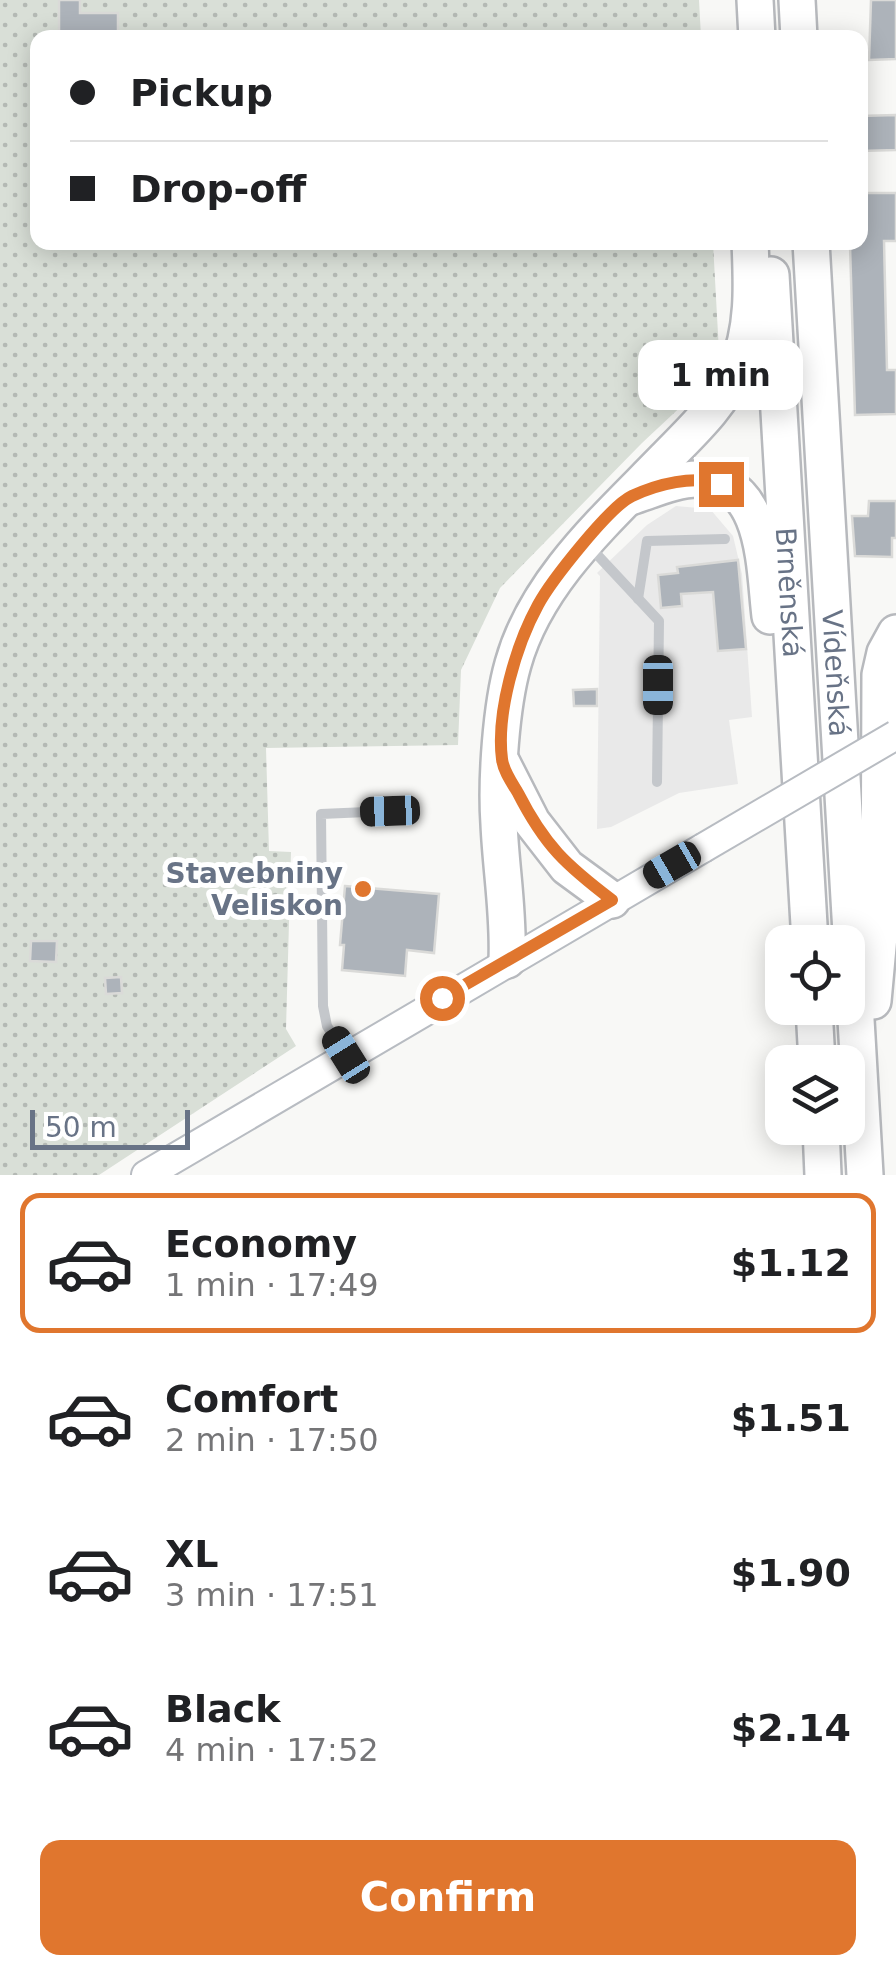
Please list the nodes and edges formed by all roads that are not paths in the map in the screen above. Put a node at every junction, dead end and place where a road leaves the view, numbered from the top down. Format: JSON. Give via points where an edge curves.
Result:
{"nodes":[{"id":1,"x":755,"y":0,"type":"edge"},
{"id":2,"x":797,"y":0,"type":"edge"},
{"id":3,"x":757,"y":30,"type":"edge"},
{"id":4,"x":799,"y":30,"type":"edge"},
{"id":5,"x":750,"y":250,"type":"edge"},
{"id":6,"x":769,"y":250,"type":"edge"},
{"id":7,"x":811,"y":250,"type":"edge"},
{"id":8,"x":629,"y":497,"type":"junction"},
{"id":9,"x":725,"y":538,"type":"dead end"},
{"id":10,"x":585,"y":542,"type":"junction"},
{"id":11,"x":638,"y":599,"type":"junction"},
{"id":12,"x":896,"y":633,"type":"edge"},
{"id":13,"x":797,"y":702,"type":"junction"},
{"id":14,"x":896,"y":735,"type":"edge"},
{"id":15,"x":502,"y":762,"type":"junction"},
{"id":16,"x":657,"y":782,"type":"dead end"},
{"id":17,"x":390,"y":811,"type":"dead end"},
{"id":18,"x":612,"y":900,"type":"junction"},
{"id":19,"x":809,"y":925,"type":"edge"},
{"id":20,"x":507,"y":960,"type":"junction"},
{"id":21,"x":858,"y":1045,"type":"edge"},
{"id":22,"x":346,"y":1055,"type":"junction"},
{"id":23,"x":865,"y":1076,"type":"edge"},
{"id":24,"x":865,"y":1121,"type":"edge"},
{"id":25,"x":821,"y":1145,"type":"edge"},
{"id":26,"x":864,"y":1145,"type":"edge"},
{"id":27,"x":146,"y":1175,"type":"edge"},
{"id":28,"x":823,"y":1175,"type":"edge"},
{"id":29,"x":865,"y":1175,"type":"edge"},
{"id":30,"x":876,"y":1175,"type":"edge"}],
"edges":[{"from":1,"to":3,"type":"highway"},
{"from":2,"to":4,"type":"highway"},
{"from":5,"to":8,"type":"highway","via":[[750,317],[736,369],[704,420]]},
{"from":6,"to":13,"type":"highway","name":"Brněnská"},
{"from":7,"to":21,"type":"highway","name":"Vídeňská"},
{"from":8,"to":10,"type":"highway"},
{"from":8,"to":13,"type":"highway","via":[[699,479],[742,498],[759,527],[776,660]]},
{"from":9,"to":11,"type":"lane","via":[[647,542]]},
{"from":10,"to":11,"type":"lane"},
{"from":10,"to":15,"type":"highway","via":[[538,603],[513,664]]},
{"from":11,"to":16,"type":"lane","via":[[658,620]]},
{"from":12,"to":23,"type":"highway","via":[[880,675],[879,936]]},
{"from":13,"to":19,"type":"highway","name":"Brněnská"},
{"from":14,"to":18,"type":"main road","bridge":true},
{"from":15,"to":18,"type":"highway","via":[[532,822],[567,867]]},
{"from":15,"to":20,"type":"highway","via":[[498,820]]},
{"from":17,"to":22,"type":"lane","via":[[320,814],[323,1006]]},
{"from":18,"to":20,"type":"main road"},
{"from":20,"to":22,"type":"main road"},
{"from":22,"to":27,"type":"main road"},
{"from":24,"to":30,"type":"highway"},
{"from":25,"to":28,"type":"highway"},
{"from":26,"to":29,"type":"highway"}]}
